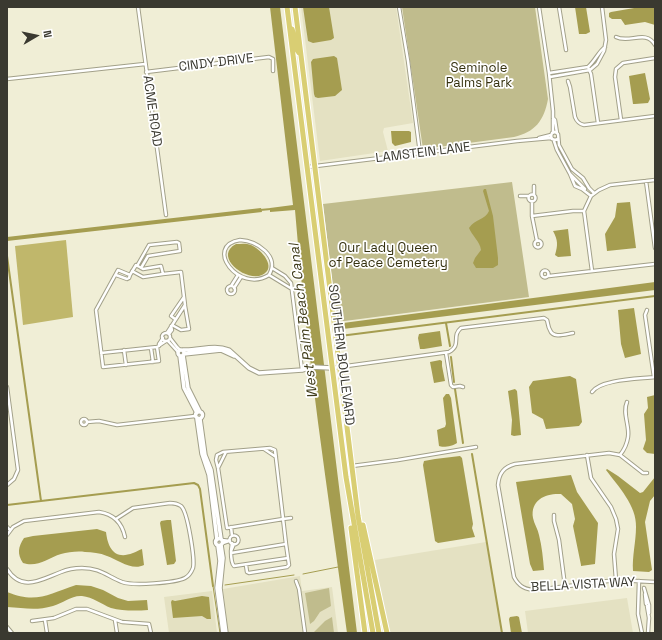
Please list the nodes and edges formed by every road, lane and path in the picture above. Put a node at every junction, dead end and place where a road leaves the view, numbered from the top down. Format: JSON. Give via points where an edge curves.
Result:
{"nodes":[{"id":1,"x":138,"y":7,"type":"edge"},
{"id":2,"x":287,"y":7,"type":"edge"},
{"id":3,"x":295,"y":7,"type":"edge"},
{"id":4,"x":399,"y":7,"type":"edge"},
{"id":5,"x":539,"y":7,"type":"edge"},
{"id":6,"x":559,"y":7,"type":"edge"},
{"id":7,"x":602,"y":7,"type":"edge"},
{"id":8,"x":289,"y":23,"type":"junction"},
{"id":9,"x":616,"y":37,"type":"dead end"},
{"id":10,"x":655,"y":45,"type":"edge"},
{"id":11,"x":566,"y":50,"type":"dead end"},
{"id":12,"x":301,"y":54,"type":"junction"},
{"id":13,"x":655,"y":58,"type":"edge"},
{"id":14,"x":294,"y":59,"type":"junction"},
{"id":15,"x":145,"y":64,"type":"junction"},
{"id":16,"x":589,"y":68,"type":"junction"},
{"id":17,"x":572,"y":69,"type":"junction"},
{"id":18,"x":580,"y":70,"type":"junction"},
{"id":19,"x":273,"y":71,"type":"dead end"},
{"id":20,"x":146,"y":72,"type":"junction"},
{"id":21,"x":549,"y":73,"type":"junction"},
{"id":22,"x":573,"y":73,"type":"junction"},
{"id":23,"x":550,"y":77,"type":"junction"},
{"id":24,"x":7,"y":79,"type":"edge"},
{"id":25,"x":568,"y":81,"type":"dead end"},
{"id":26,"x":305,"y":89,"type":"junction"},
{"id":27,"x":655,"y":116,"type":"edge"},
{"id":28,"x":553,"y":118,"type":"junction"},
{"id":29,"x":621,"y":120,"type":"junction"},
{"id":30,"x":598,"y":123,"type":"junction"},
{"id":31,"x":557,"y":133,"type":"junction"},
{"id":32,"x":552,"y":137,"type":"junction"},
{"id":33,"x":558,"y":139,"type":"junction"},
{"id":34,"x":420,"y":153,"type":"junction"},
{"id":35,"x":315,"y":166,"type":"junction"},
{"id":36,"x":307,"y":167,"type":"junction"},
{"id":37,"x":570,"y":174,"type":"junction"},
{"id":38,"x":655,"y":180,"type":"edge"},
{"id":39,"x":646,"y":181,"type":"junction"},
{"id":40,"x":586,"y":182,"type":"junction"},
{"id":41,"x":580,"y":185,"type":"junction"},
{"id":42,"x":534,"y":186,"type":"dead end"},
{"id":43,"x":577,"y":187,"type":"junction"},
{"id":44,"x":586,"y":191,"type":"junction"},
{"id":45,"x":594,"y":193,"type":"junction"},
{"id":46,"x":534,"y":195,"type":"junction"},
{"id":47,"x":520,"y":196,"type":"dead end"},
{"id":48,"x":529,"y":196,"type":"junction"},
{"id":49,"x":591,"y":196,"type":"junction"},
{"id":50,"x":532,"y":201,"type":"junction"},
{"id":51,"x":584,"y":211,"type":"junction"},
{"id":52,"x":166,"y":215,"type":"dead end"},
{"id":53,"x":532,"y":216,"type":"junction"},
{"id":54,"x":537,"y":241,"type":"dead end"},
{"id":55,"x":655,"y":248,"type":"edge"},
{"id":56,"x":144,"y":252,"type":"junction"},
{"id":57,"x":148,"y":256,"type":"junction"},
{"id":58,"x":655,"y":264,"type":"edge"},
{"id":59,"x":136,"y":266,"type":"junction"},
{"id":60,"x":141,"y":268,"type":"junction"},
{"id":61,"x":272,"y":268,"type":"junction"},
{"id":62,"x":132,"y":271,"type":"junction"},
{"id":63,"x":592,"y":271,"type":"junction"},
{"id":64,"x":163,"y":274,"type":"junction"},
{"id":65,"x":116,"y":275,"type":"junction"},
{"id":66,"x":130,"y":275,"type":"junction"},
{"id":67,"x":269,"y":275,"type":"junction"},
{"id":68,"x":237,"y":276,"type":"junction"},
{"id":69,"x":548,"y":276,"type":"dead end"},
{"id":70,"x":241,"y":277,"type":"junction"},
{"id":71,"x":292,"y":289,"type":"junction"},
{"id":72,"x":184,"y":298,"type":"junction"},
{"id":73,"x":185,"y":305,"type":"junction"},
{"id":74,"x":647,"y":310,"type":"dead end"},
{"id":75,"x":175,"y":319,"type":"junction"},
{"id":76,"x":172,"y":326,"type":"junction"},
{"id":77,"x":168,"y":333,"type":"junction"},
{"id":78,"x":573,"y":333,"type":"dead end"},
{"id":79,"x":163,"y":338,"type":"junction"},
{"id":80,"x":170,"y":338,"type":"junction"},
{"id":81,"x":167,"y":341,"type":"junction"},
{"id":82,"x":158,"y":346,"type":"junction"},
{"id":83,"x":151,"y":348,"type":"junction"},
{"id":84,"x":124,"y":350,"type":"junction"},
{"id":85,"x":101,"y":353,"type":"junction"},
{"id":86,"x":181,"y":353,"type":"junction"},
{"id":87,"x":446,"y":353,"type":"junction"},
{"id":88,"x":153,"y":362,"type":"junction"},
{"id":89,"x":126,"y":364,"type":"junction"},
{"id":90,"x":340,"y":367,"type":"junction"},
{"id":91,"x":329,"y":368,"type":"junction"},
{"id":92,"x":302,"y":370,"type":"junction"},
{"id":93,"x":654,"y":377,"type":"edge"},
{"id":94,"x":7,"y":387,"type":"edge"},
{"id":95,"x":464,"y":387,"type":"dead end"},
{"id":96,"x":592,"y":392,"type":"dead end"},
{"id":97,"x":627,"y":402,"type":"dead end"},
{"id":98,"x":198,"y":416,"type":"junction"},
{"id":99,"x":88,"y":422,"type":"dead end"},
{"id":100,"x":340,"y":434,"type":"junction"},
{"id":101,"x":476,"y":447,"type":"dead end"},
{"id":102,"x":264,"y":448,"type":"junction"},
{"id":103,"x":226,"y":452,"type":"junction"},
{"id":104,"x":587,"y":455,"type":"junction"},
{"id":105,"x":620,"y":455,"type":"junction"},
{"id":106,"x":276,"y":458,"type":"junction"},
{"id":107,"x":352,"y":466,"type":"junction"},
{"id":108,"x":218,"y":468,"type":"junction"},
{"id":109,"x":647,"y":473,"type":"dead end"},
{"id":110,"x":7,"y":485,"type":"edge"},
{"id":111,"x":355,"y":487,"type":"junction"},
{"id":112,"x":349,"y":501,"type":"junction"},
{"id":113,"x":554,"y":515,"type":"dead end"},
{"id":114,"x":291,"y":518,"type":"dead end"},
{"id":115,"x":116,"y":519,"type":"junction"},
{"id":116,"x":283,"y":519,"type":"junction"},
{"id":117,"x":7,"y":527,"type":"edge"},
{"id":118,"x":231,"y":527,"type":"junction"},
{"id":119,"x":10,"y":530,"type":"junction"},
{"id":120,"x":7,"y":535,"type":"edge"},
{"id":121,"x":125,"y":536,"type":"dead end"},
{"id":122,"x":232,"y":536,"type":"junction"},
{"id":123,"x":220,"y":542,"type":"junction"},
{"id":124,"x":231,"y":542,"type":"junction"},
{"id":125,"x":286,"y":544,"type":"junction"},
{"id":126,"x":231,"y":552,"type":"junction"},
{"id":127,"x":288,"y":558,"type":"junction"},
{"id":128,"x":246,"y":565,"type":"junction"},
{"id":129,"x":7,"y":570,"type":"edge"},
{"id":130,"x":616,"y":580,"type":"junction"},
{"id":131,"x":296,"y":581,"type":"dead end"},
{"id":132,"x":639,"y":581,"type":"junction"},
{"id":133,"x":644,"y":582,"type":"junction"},
{"id":134,"x":655,"y":582,"type":"edge"},
{"id":135,"x":565,"y":586,"type":"junction"},
{"id":136,"x":644,"y":588,"type":"junction"},
{"id":137,"x":649,"y":613,"type":"junction"},
{"id":138,"x":45,"y":620,"type":"junction"},
{"id":139,"x":115,"y":620,"type":"junction"},
{"id":140,"x":32,"y":621,"type":"dead end"},
{"id":141,"x":7,"y":627,"type":"edge"},
{"id":142,"x":12,"y":633,"type":"edge"},
{"id":143,"x":46,"y":633,"type":"edge"},
{"id":144,"x":117,"y":633,"type":"edge"},
{"id":145,"x":151,"y":633,"type":"edge"},
{"id":146,"x":225,"y":633,"type":"edge"},
{"id":147,"x":305,"y":633,"type":"edge"},
{"id":148,"x":365,"y":633,"type":"edge"},
{"id":149,"x":373,"y":633,"type":"edge"},
{"id":150,"x":379,"y":633,"type":"edge"},
{"id":151,"x":387,"y":633,"type":"edge"},
{"id":152,"x":642,"y":633,"type":"edge"},
{"id":153,"x":648,"y":633,"type":"edge"}],
"edges":[{"from":1,"to":15,"type":"street","name":"ACME ROAD"},
{"from":2,"to":8,"type":"highway","name":"SOUTHERN BOULEVARD"},
{"from":3,"to":12,"type":"highway","name":"SOUTHERN BOULEVARD"},
{"from":4,"to":34,"type":"street"},
{"from":5,"to":21,"type":"street"},
{"from":6,"to":11,"type":"street"},
{"from":7,"to":16,"type":"street","via":[[605,47]]},
{"from":8,"to":12,"type":"highway","via":[[295,35],[296,49]]},
{"from":8,"to":14,"type":"highway","name":"SOUTHERN BOULEVARD"},
{"from":9,"to":10,"type":"street","via":[[646,37]]},
{"from":12,"to":26,"type":"highway","name":"SOUTHERN BOULEVARD"},
{"from":13,"to":29,"type":"street","via":[[623,63],[616,70]]},
{"from":14,"to":26,"type":"highway","via":[[298,61],[299,75]]},
{"from":14,"to":36,"type":"highway","name":"SOUTHERN BOULEVARD"},
{"from":15,"to":20,"type":"street","name":"ACME ROAD"},
{"from":15,"to":24,"type":"street"},
{"from":16,"to":18,"type":"street"},
{"from":16,"to":30,"type":"street"},
{"from":17,"to":18,"type":"street"},
{"from":17,"to":21,"type":"street"},
{"from":17,"to":22,"type":"street"},
{"from":18,"to":22,"type":"street"},
{"from":19,"to":20,"type":"street","name":"CINDY DRIVE","via":[[274,62],[269,57]]},
{"from":20,"to":52,"type":"street","name":"ACME ROAD"},
{"from":21,"to":23,"type":"street"},
{"from":22,"to":23,"type":"street"},
{"from":23,"to":28,"type":"street"},
{"from":25,"to":30,"type":"street","via":[[576,121],[584,125]]},
{"from":26,"to":35,"type":"highway","name":"SOUTHERN BOULEVARD"},
{"from":27,"to":29,"type":"street"},
{"from":28,"to":31,"type":"street"},
{"from":28,"to":32,"type":"street"},
{"from":29,"to":30,"type":"street"},
{"from":31,"to":32,"type":"street"},
{"from":31,"to":33,"type":"street"},
{"from":32,"to":33,"type":"street"},
{"from":32,"to":34,"type":"street","name":"LAMSTEIN LANE"},
{"from":32,"to":37,"type":"street"},
{"from":33,"to":40,"type":"street","via":[[572,169]]},
{"from":34,"to":35,"type":"street","name":"LAMSTEIN LANE"},
{"from":35,"to":36,"type":"street","name":"LAMSTEIN LANE"},
{"from":35,"to":90,"type":"highway","name":"SOUTHERN BOULEVARD"},
{"from":36,"to":91,"type":"highway","name":"SOUTHERN BOULEVARD"},
{"from":37,"to":41,"type":"street"},
{"from":37,"to":43,"type":"street"},
{"from":38,"to":39,"type":"street"},
{"from":39,"to":45,"type":"street","via":[[610,185]]},
{"from":39,"to":55,"type":"street"},
{"from":40,"to":41,"type":"street"},
{"from":40,"to":45,"type":"street"},
{"from":41,"to":43,"type":"street"},
{"from":41,"to":44,"type":"street"},
{"from":42,"to":46,"type":"street"},
{"from":43,"to":44,"type":"street"},
{"from":44,"to":49,"type":"street"},
{"from":45,"to":49,"type":"street"},
{"from":46,"to":48,"type":"street"},
{"from":46,"to":50,"type":"street","via":[[536,199]]},
{"from":47,"to":48,"type":"street"},
{"from":48,"to":50,"type":"street"},
{"from":49,"to":51,"type":"street"},
{"from":50,"to":53,"type":"street"},
{"from":51,"to":53,"type":"street"},
{"from":51,"to":63,"type":"street"},
{"from":53,"to":54,"type":"street"},
{"from":56,"to":57,"type":"street"},
{"from":56,"to":57,"type":"street","via":[[149,246],[179,243],[178,252]]},
{"from":56,"to":59,"type":"street"},
{"from":57,"to":60,"type":"street"},
{"from":58,"to":63,"type":"street"},
{"from":59,"to":60,"type":"street"},
{"from":59,"to":62,"type":"street"},
{"from":60,"to":64,"type":"street","via":[[161,266]]},
{"from":61,"to":67,"type":"street"},
{"from":61,"to":68,"type":"street","via":[[270,258],[260,247],[246,241],[235,241],[225,249],[224,257]]},
{"from":61,"to":71,"type":"street","via":[[289,278]]},
{"from":62,"to":64,"type":"street","via":[[143,277]]},
{"from":62,"to":66,"type":"street"},
{"from":63,"to":69,"type":"street"},
{"from":64,"to":72,"type":"street","via":[[181,272]]},
{"from":65,"to":66,"type":"street","via":[[127,279]]},
{"from":65,"to":66,"type":"street","via":[[118,270]]},
{"from":65,"to":85,"type":"street","via":[[96,310]]},
{"from":67,"to":70,"type":"street","via":[[256,280]]},
{"from":67,"to":71,"type":"street"},
{"from":68,"to":70,"type":"street"},
{"from":68,"to":70,"type":"street","via":[[233,287]]},
{"from":71,"to":92,"type":"street"},
{"from":72,"to":73,"type":"street"},
{"from":72,"to":75,"type":"street","via":[[172,316]]},
{"from":73,"to":75,"type":"street"},
{"from":73,"to":76,"type":"street","via":[[189,329],[181,330]]},
{"from":74,"to":93,"type":"street","via":[[645,315]]},
{"from":75,"to":76,"type":"street"},
{"from":76,"to":77,"type":"street"},
{"from":77,"to":79,"type":"street","via":[[163,334]]},
{"from":77,"to":80,"type":"street"},
{"from":78,"to":87,"type":"street","via":[[557,336],[552,334],[544,318],[462,328],[456,336],[457,344],[453,350]]},
{"from":79,"to":81,"type":"street"},
{"from":79,"to":82,"type":"street"},
{"from":80,"to":81,"type":"street"},
{"from":80,"to":86,"type":"street"},
{"from":81,"to":82,"type":"street"},
{"from":81,"to":86,"type":"street"},
{"from":82,"to":83,"type":"street"},
{"from":82,"to":88,"type":"street","via":[[159,361]]},
{"from":83,"to":84,"type":"street"},
{"from":83,"to":88,"type":"street"},
{"from":84,"to":85,"type":"street"},
{"from":84,"to":89,"type":"street"},
{"from":85,"to":89,"type":"street","via":[[103,367]]},
{"from":86,"to":92,"type":"street","via":[[222,350],[259,373]]},
{"from":86,"to":98,"type":"street","via":[[184,388]]},
{"from":87,"to":90,"type":"street"},
{"from":87,"to":95,"type":"street","via":[[450,385]]},
{"from":88,"to":89,"type":"street"},
{"from":90,"to":91,"type":"street"},
{"from":90,"to":107,"type":"highway","name":"SOUTHERN BOULEVARD"},
{"from":91,"to":92,"type":"street"},
{"from":91,"to":100,"type":"highway","name":"SOUTHERN BOULEVARD"},
{"from":93,"to":96,"type":"street","via":[[611,382],[595,388]]},
{"from":94,"to":110,"type":"street","via":[[18,470],[14,479]]},
{"from":97,"to":105,"type":"street","via":[[625,407],[628,439]]},
{"from":98,"to":99,"type":"street","via":[[117,425],[99,421]]},
{"from":98,"to":123,"type":"street","via":[[202,454],[209,475]]},
{"from":100,"to":107,"type":"highway","via":[[344,441],[347,461]]},
{"from":100,"to":112,"type":"highway","name":"SOUTHERN BOULEVARD"},
{"from":101,"to":107,"type":"street"},
{"from":102,"to":103,"type":"street"},
{"from":102,"to":106,"type":"street"},
{"from":102,"to":106,"type":"street","via":[[275,450]]},
{"from":103,"to":108,"type":"street"},
{"from":103,"to":108,"type":"street","via":[[217,455]]},
{"from":104,"to":105,"type":"street","name":"BELLA VISTA WAY"},
{"from":104,"to":130,"type":"street","via":[[590,478],[611,507],[616,519]]},
{"from":104,"to":135,"type":"street","name":"BELLA VISTA WAY","via":[[515,464],[504,470],[499,479],[516,581],[530,590]]},
{"from":105,"to":109,"type":"street"},
{"from":106,"to":116,"type":"street"},
{"from":107,"to":111,"type":"highway","name":"SOUTHERN BOULEVARD"},
{"from":108,"to":118,"type":"street","via":[[227,528]]},
{"from":111,"to":150,"type":"highway","name":"SOUTHERN BOULEVARD"},
{"from":111,"to":151,"type":"highway"},
{"from":112,"to":148,"type":"highway"},
{"from":112,"to":149,"type":"highway","name":"SOUTHERN BOULEVARD"},
{"from":113,"to":135,"type":"street"},
{"from":114,"to":116,"type":"street"},
{"from":115,"to":119,"type":"street","via":[[95,512],[24,521]]},
{"from":115,"to":121,"type":"street"},
{"from":115,"to":129,"type":"street","via":[[133,508],[170,503],[182,505],[187,516],[193,563],[192,575],[172,581],[130,584],[100,571],[77,568],[31,583],[17,579]]},
{"from":116,"to":118,"type":"street"},
{"from":116,"to":125,"type":"street"},
{"from":117,"to":119,"type":"street"},
{"from":118,"to":122,"type":"street"},
{"from":119,"to":120,"type":"street"},
{"from":122,"to":124,"type":"street"},
{"from":122,"to":124,"type":"street","via":[[238,539],[237,543]]},
{"from":123,"to":124,"type":"street"},
{"from":123,"to":146,"type":"street","via":[[217,588]]},
{"from":124,"to":126,"type":"street"},
{"from":125,"to":126,"type":"street"},
{"from":125,"to":127,"type":"street"},
{"from":126,"to":128,"type":"street","via":[[234,566]]},
{"from":127,"to":128,"type":"street"},
{"from":127,"to":128,"type":"street","via":[[287,567],[249,573]]},
{"from":130,"to":132,"type":"street","name":"BELLA VISTA WAY"},
{"from":130,"to":135,"type":"street","name":"BELLA VISTA WAY"},
{"from":131,"to":147,"type":"street"},
{"from":132,"to":133,"type":"street","name":"BELLA VISTA WAY"},
{"from":132,"to":152,"type":"street","via":[[638,614]]},
{"from":133,"to":134,"type":"street","name":"BELLA VISTA WAY"},
{"from":133,"to":136,"type":"street"},
{"from":136,"to":137,"type":"street"},
{"from":136,"to":137,"type":"street"},
{"from":137,"to":153,"type":"street"},
{"from":138,"to":139,"type":"street","via":[[88,609]]},
{"from":138,"to":140,"type":"street"},
{"from":138,"to":143,"type":"street"},
{"from":139,"to":144,"type":"street"},
{"from":139,"to":145,"type":"street","via":[[149,624]]},
{"from":141,"to":142,"type":"street"}]}
